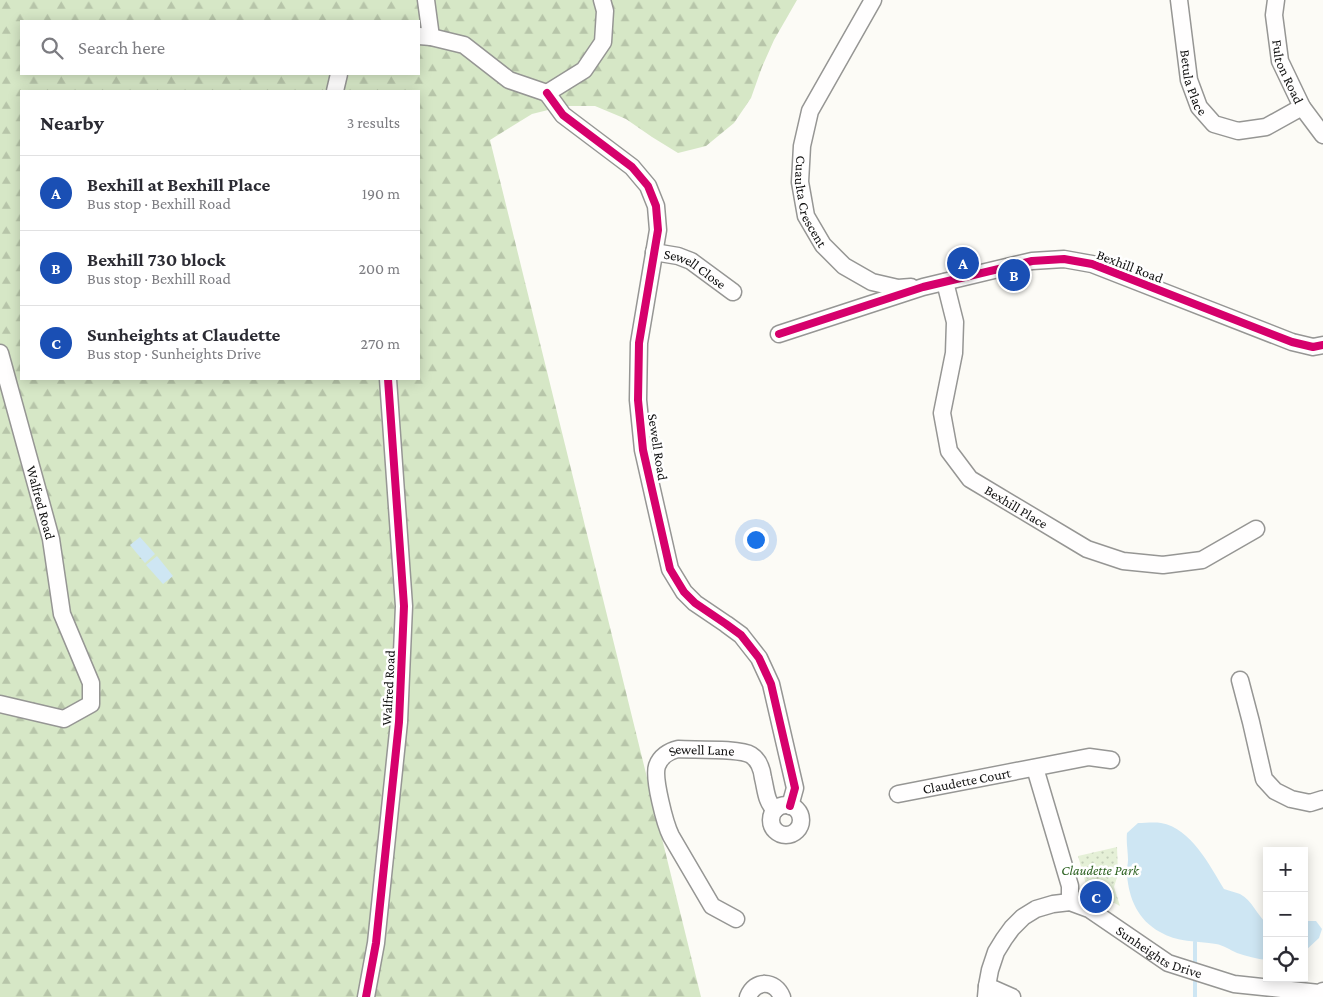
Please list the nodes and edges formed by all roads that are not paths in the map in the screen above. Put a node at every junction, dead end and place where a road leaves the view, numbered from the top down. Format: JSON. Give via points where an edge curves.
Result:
{"nodes":[{"id":1,"x":426,"y":0,"type":"edge"},
{"id":2,"x":602,"y":0,"type":"edge"},
{"id":3,"x":873,"y":0,"type":"edge"},
{"id":4,"x":1179,"y":0,"type":"edge"},
{"id":5,"x":1276,"y":0,"type":"edge"},
{"id":6,"x":425,"y":37,"type":"edge"},
{"id":7,"x":339,"y":75,"type":"edge"},
{"id":8,"x":335,"y":90,"type":"edge"},
{"id":9,"x":547,"y":93,"type":"junction"},
{"id":10,"x":1302,"y":107,"type":"junction"},
{"id":11,"x":1323,"y":135,"type":"edge"},
{"id":12,"x":654,"y":252,"type":"junction"},
{"id":13,"x":945,"y":282,"type":"junction"},
{"id":14,"x":923,"y":287,"type":"junction"},
{"id":15,"x":733,"y":292,"type":"dead end"},
{"id":16,"x":779,"y":334,"type":"dead end"},
{"id":17,"x":1323,"y":345,"type":"edge"},
{"id":18,"x":0,"y":354,"type":"edge"},
{"id":19,"x":388,"y":380,"type":"edge"},
{"id":20,"x":1256,"y":529,"type":"dead end"},
{"id":21,"x":1240,"y":680,"type":"dead end"},
{"id":22,"x":0,"y":704,"type":"edge"},
{"id":23,"x":1111,"y":760,"type":"dead end"},
{"id":24,"x":1035,"y":768,"type":"junction"},
{"id":25,"x":898,"y":794,"type":"dead end"},
{"id":26,"x":1323,"y":799,"type":"edge"},
{"id":27,"x":782,"y":808,"type":"joint"},
{"id":28,"x":1070,"y":902,"type":"junction"},
{"id":29,"x":736,"y":919,"type":"dead end"},
{"id":30,"x":1233,"y":990,"type":"edge"},
{"id":31,"x":1323,"y":991,"type":"edge"},
{"id":32,"x":986,"y":992,"type":"edge"},
{"id":33,"x":366,"y":997,"type":"edge"},
{"id":34,"x":748,"y":997,"type":"edge"},
{"id":35,"x":782,"y":997,"type":"edge"},
{"id":36,"x":1012,"y":997,"type":"edge"}],
"edges":[{"from":1,"to":6,"type":"street"},
{"from":2,"to":9,"type":"street","via":[[605,11],[603,42],[584,70]]},
{"from":3,"to":14,"type":"street","name":"Cuaulta Crescent","via":[[810,111],[802,146],[801,190],[806,216],[823,245],[844,266],[872,282],[898,288]]},
{"from":4,"to":10,"type":"street","name":"Betula Place","via":[[1189,80],[1199,108],[1214,124],[1238,132],[1266,127]]},
{"from":5,"to":10,"type":"street","name":"Fulton Road","via":[[1274,15],[1280,61]]},
{"from":6,"to":9,"type":"street","via":[[464,45],[509,80]]},
{"from":7,"to":8,"type":"street"},
{"from":9,"to":12,"type":"street","name":"Sewell Road","via":[[563,115],[632,167],[648,186],[656,206],[658,230]]},
{"from":10,"to":11,"type":"street","name":"Fulton Road"},
{"from":12,"to":15,"type":"street","name":"Sewell Close","via":[[684,257]]},
{"from":12,"to":27,"type":"street","name":"Sewell Road","via":[[639,343],[638,400],[642,450],[670,569],[695,603],[741,635],[766,671],[795,788]]},
{"from":13,"to":14,"type":"street","name":"Bexhill Road"},
{"from":13,"to":17,"type":"street","name":"Bexhill Road","via":[[1032,261],[1064,259],[1092,264],[1292,342]]},
{"from":13,"to":20,"type":"street","name":"Bexhill Place","via":[[955,322],[954,353],[942,413],[949,451],[970,479],[1087,548],[1123,562],[1162,565],[1202,560]]},
{"from":14,"to":16,"type":"street","name":"Bexhill Road"},
{"from":18,"to":22,"type":"street","name":"Walfred Road","via":[[51,539],[62,614],[91,690],[90,704],[64,719]]},
{"from":19,"to":33,"type":"street","name":"Walfred Road","via":[[404,606],[399,722],[376,943]]},
{"from":21,"to":26,"type":"street","via":[[1264,778],[1275,792],[1291,799],[1310,803]]},
{"from":23,"to":24,"type":"street","name":"Claudette Court","via":[[1089,756]]},
{"from":24,"to":25,"type":"street","name":"Claudette Court"},
{"from":24,"to":28,"type":"street","via":[[1070,886]]},
{"from":27,"to":29,"type":"street","name":"Sewell Lane","via":[[768,802],[758,761],[741,751],[671,750],[657,766],[655,774],[671,836],[712,906]]},
{"from":28,"to":30,"type":"street","name":"Sunheights Drive","via":[[1105,919],[1168,962]]},
{"from":28,"to":32,"type":"street","via":[[1036,909],[1012,928],[996,952]]},
{"from":30,"to":31,"type":"street","name":"Sunheights Drive"},
{"from":32,"to":36,"type":"street"},
{"from":34,"to":35,"type":"street","via":[[757,986],[769,984],[779,990]]}]}
